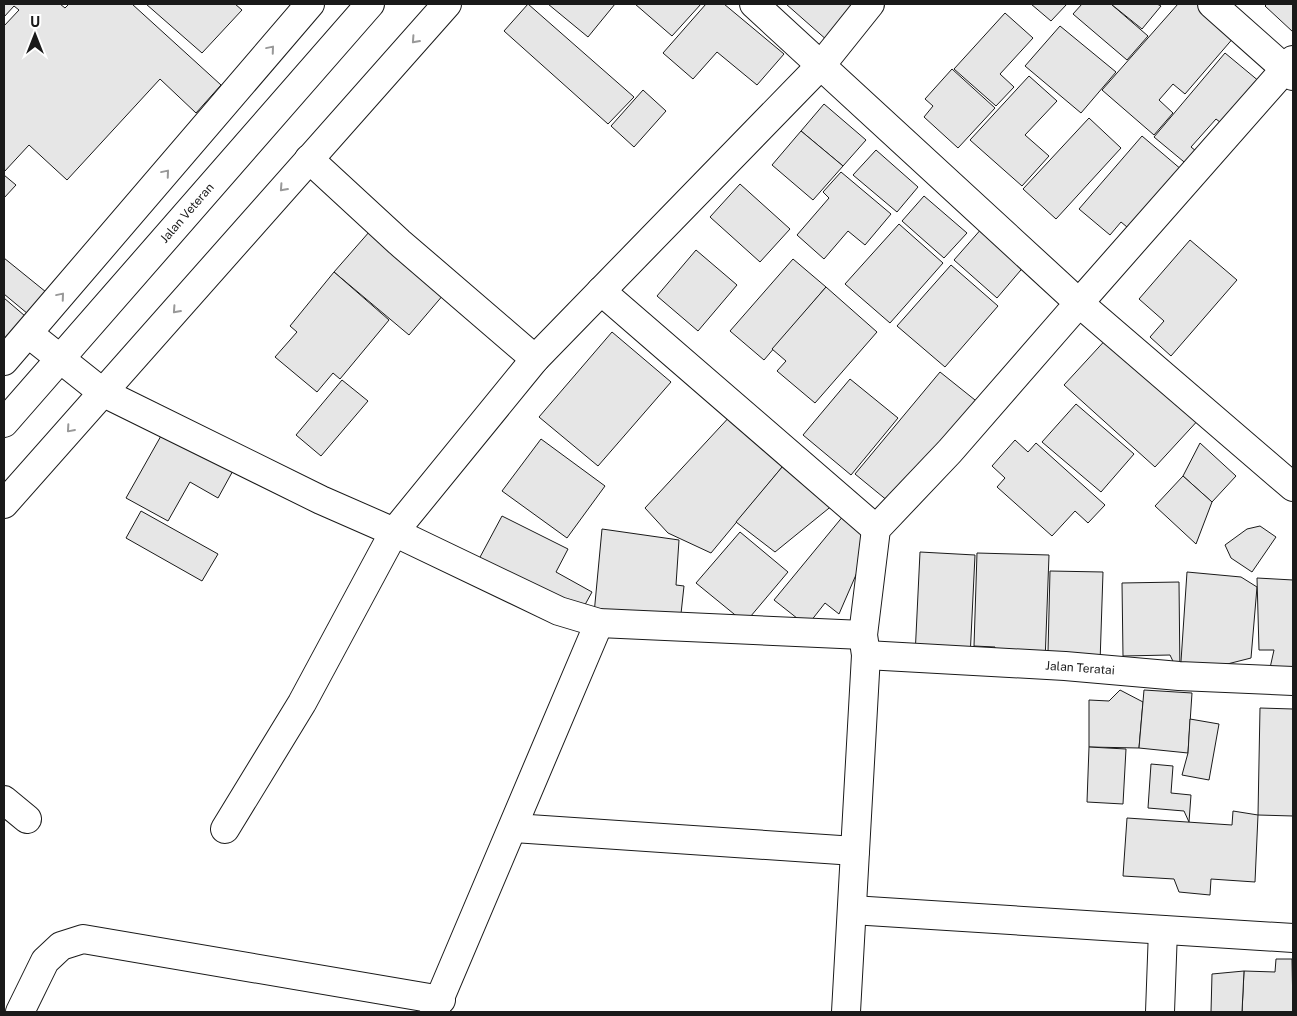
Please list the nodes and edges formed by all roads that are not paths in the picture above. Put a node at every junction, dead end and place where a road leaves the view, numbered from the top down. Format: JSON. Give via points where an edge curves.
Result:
{"nodes":[{"id":1,"x":310,"y":4,"type":"edge"},
{"id":2,"x":370,"y":4,"type":"edge"},
{"id":3,"x":447,"y":4,"type":"edge"},
{"id":4,"x":754,"y":4,"type":"edge"},
{"id":5,"x":870,"y":4,"type":"edge"},
{"id":6,"x":1212,"y":4,"type":"edge"},
{"id":7,"x":822,"y":64,"type":"junction"},
{"id":8,"x":1290,"y":68,"type":"edge"},
{"id":9,"x":309,"y":159,"type":"junction"},
{"id":10,"x":601,"y":291,"type":"junction"},
{"id":11,"x":1079,"y":303,"type":"junction"},
{"id":12,"x":29,"y":334,"type":"junction"},
{"id":13,"x":60,"y":359,"type":"junction"},
{"id":14,"x":535,"y":359,"type":"junction"},
{"id":15,"x":4,"y":362,"type":"edge"},
{"id":16,"x":102,"y":392,"type":"junction"},
{"id":17,"x":4,"y":423,"type":"edge"},
{"id":18,"x":1293,"y":487,"type":"edge"},
{"id":19,"x":4,"y":504,"type":"edge"},
{"id":20,"x":876,"y":529,"type":"junction"},
{"id":21,"x":394,"y":532,"type":"junction"},
{"id":22,"x":599,"y":623,"type":"junction"},
{"id":23,"x":864,"y":645,"type":"junction"},
{"id":24,"x":1293,"y":681,"type":"edge"},
{"id":25,"x":4,"y":800,"type":"edge"},
{"id":26,"x":27,"y":819,"type":"dead end"},
{"id":27,"x":514,"y":828,"type":"junction"},
{"id":28,"x":225,"y":829,"type":"dead end"},
{"id":29,"x":855,"y":851,"type":"junction"},
{"id":30,"x":852,"y":910,"type":"junction"},
{"id":31,"x":1162,"y":930,"type":"junction"},
{"id":32,"x":1293,"y":938,"type":"edge"},
{"id":33,"x":438,"y":1006,"type":"edge"},
{"id":34,"x":20,"y":1012,"type":"edge"},
{"id":35,"x":846,"y":1012,"type":"edge"},
{"id":36,"x":1160,"y":1012,"type":"edge"}],
"edges":[{"from":12,"to":1,"type":"street","one_way":true},
{"from":2,"to":13,"type":"street","name":"Jalan Veteran"},
{"from":3,"to":9,"type":"street","one_way":true},
{"from":4,"to":7,"type":"street"},
{"from":5,"to":7,"type":"street"},
{"from":6,"to":8,"type":"street"},
{"from":7,"to":10,"type":"street"},
{"from":7,"to":11,"type":"street"},
{"from":8,"to":11,"type":"street"},
{"from":9,"to":14,"type":"street","via":[[399,242]]},
{"from":9,"to":16,"type":"street","one_way":true},
{"from":10,"to":14,"type":"street"},
{"from":10,"to":20,"type":"street"},
{"from":11,"to":18,"type":"street"},
{"from":11,"to":20,"type":"street","via":[[950,452]]},
{"from":12,"to":13,"type":"street","name":"Jalan Teratai"},
{"from":12,"to":15,"type":"street"},
{"from":13,"to":16,"type":"street","name":"Jalan Teratai"},
{"from":13,"to":17,"type":"street","name":"Jalan Veteran"},
{"from":14,"to":21,"type":"street"},
{"from":16,"to":19,"type":"street","one_way":true},
{"from":16,"to":21,"type":"street","name":"Jalan Teratai","via":[[321,500]]},
{"from":20,"to":23,"type":"street"},
{"from":21,"to":22,"type":"street","name":"Jalan Teratai","via":[[559,611]]},
{"from":21,"to":28,"type":"street","via":[[302,703]]},
{"from":22,"to":23,"type":"street","name":"Jalan Teratai"},
{"from":22,"to":27,"type":"street"},
{"from":23,"to":24,"type":"street","name":"Jalan Teratai","via":[[1179,676]]},
{"from":23,"to":29,"type":"street"},
{"from":25,"to":26,"type":"street"},
{"from":27,"to":29,"type":"street"},
{"from":27,"to":33,"type":"street"},
{"from":29,"to":30,"type":"street"},
{"from":30,"to":31,"type":"street"},
{"from":30,"to":35,"type":"street"},
{"from":31,"to":32,"type":"street"},
{"from":31,"to":36,"type":"street"},
{"from":33,"to":34,"type":"street","via":[[83,939],[60,946],[44,961]]}]}
